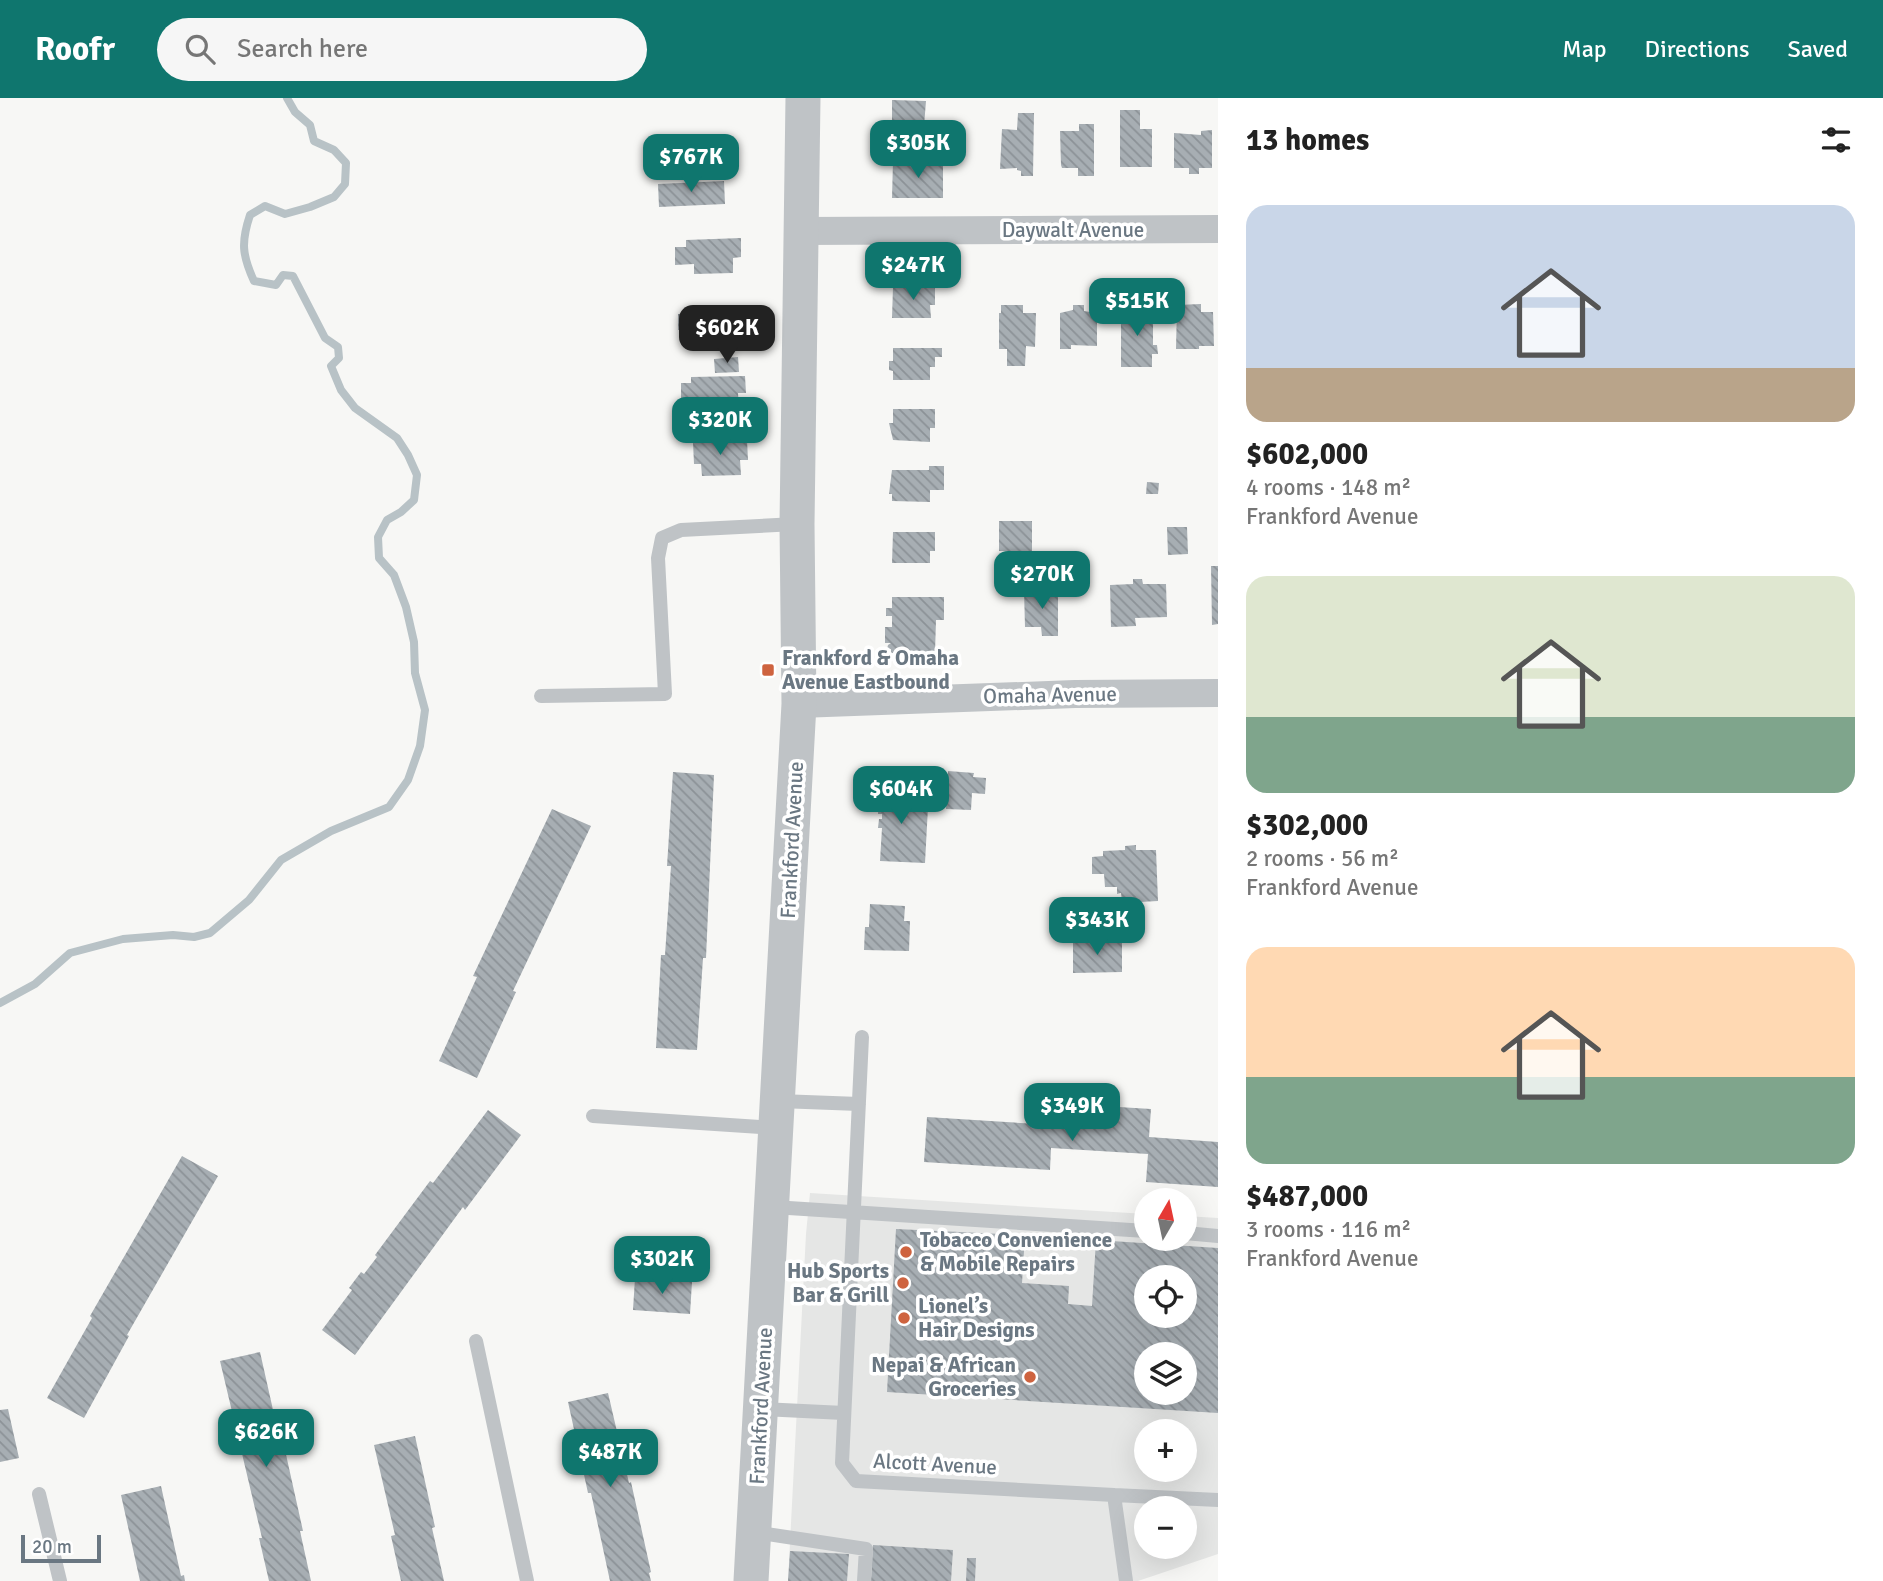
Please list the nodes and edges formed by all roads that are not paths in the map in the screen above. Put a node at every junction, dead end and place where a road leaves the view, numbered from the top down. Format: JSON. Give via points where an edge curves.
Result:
{"nodes":[{"id":1,"x":803,"y":98,"type":"edge"},
{"id":2,"x":1218,"y":229,"type":"edge"},
{"id":3,"x":802,"y":231,"type":"junction"},
{"id":4,"x":797,"y":524,"type":"junction"},
{"id":5,"x":1218,"y":693,"type":"edge"},
{"id":6,"x":541,"y":696,"type":"dead end"},
{"id":7,"x":799,"y":704,"type":"junction"},
{"id":8,"x":862,"y":1037,"type":"dead end"},
{"id":9,"x":859,"y":1104,"type":"junction"},
{"id":10,"x":778,"y":1115,"type":"junction"},
{"id":11,"x":593,"y":1116,"type":"dead end"},
{"id":12,"x":773,"y":1207,"type":"junction"},
{"id":13,"x":854,"y":1212,"type":"junction"},
{"id":14,"x":1134,"y":1230,"type":"edge"},
{"id":15,"x":1197,"y":1234,"type":"edge"},
{"id":16,"x":1218,"y":1236,"type":"edge"},
{"id":17,"x":476,"y":1341,"type":"dead end"},
{"id":18,"x":761,"y":1409,"type":"junction"},
{"id":19,"x":844,"y":1413,"type":"junction"},
{"id":20,"x":39,"y":1494,"type":"dead end"},
{"id":21,"x":1114,"y":1495,"type":"junction"},
{"id":22,"x":1218,"y":1500,"type":"edge"},
{"id":23,"x":754,"y":1532,"type":"junction"},
{"id":24,"x":60,"y":1581,"type":"edge"},
{"id":25,"x":527,"y":1581,"type":"edge"},
{"id":26,"x":751,"y":1581,"type":"edge"},
{"id":27,"x":864,"y":1581,"type":"edge"},
{"id":28,"x":1126,"y":1581,"type":"edge"}],
"edges":[{"from":1,"to":3,"type":"street","name":"Frankford Avenue"},
{"from":2,"to":3,"type":"street","name":"Daywalt Avenue"},
{"from":3,"to":4,"type":"street","name":"Frankford Avenue"},
{"from":4,"to":6,"type":"lane","via":[[681,530],[662,538],[658,558],[665,694]]},
{"from":4,"to":7,"type":"street","name":"Frankford Avenue"},
{"from":5,"to":7,"type":"street","name":"Omaha Avenue"},
{"from":7,"to":10,"type":"street","name":"Frankford Avenue"},
{"from":8,"to":9,"type":"lane","name":"Alcott Avenue"},
{"from":9,"to":10,"type":"lane"},
{"from":9,"to":13,"type":"lane","name":"Alcott Avenue"},
{"from":10,"to":11,"type":"lane"},
{"from":10,"to":12,"type":"street","name":"Frankford Avenue"},
{"from":12,"to":13,"type":"lane"},
{"from":12,"to":18,"type":"street","name":"Frankford Avenue"},
{"from":13,"to":14,"type":"lane"},
{"from":13,"to":19,"type":"lane","name":"Alcott Avenue"},
{"from":15,"to":16,"type":"lane"},
{"from":17,"to":25,"type":"lane"},
{"from":18,"to":19,"type":"lane"},
{"from":18,"to":23,"type":"street","name":"Frankford Avenue"},
{"from":19,"to":21,"type":"lane","name":"Alcott Avenue","via":[[842,1463],[856,1480]]},
{"from":20,"to":24,"type":"lane"},
{"from":21,"to":22,"type":"lane","name":"Alcott Avenue"},
{"from":21,"to":28,"type":"lane"},
{"from":23,"to":26,"type":"street","name":"Frankford Avenue"},
{"from":23,"to":27,"type":"lane","via":[[866,1549]]}]}
